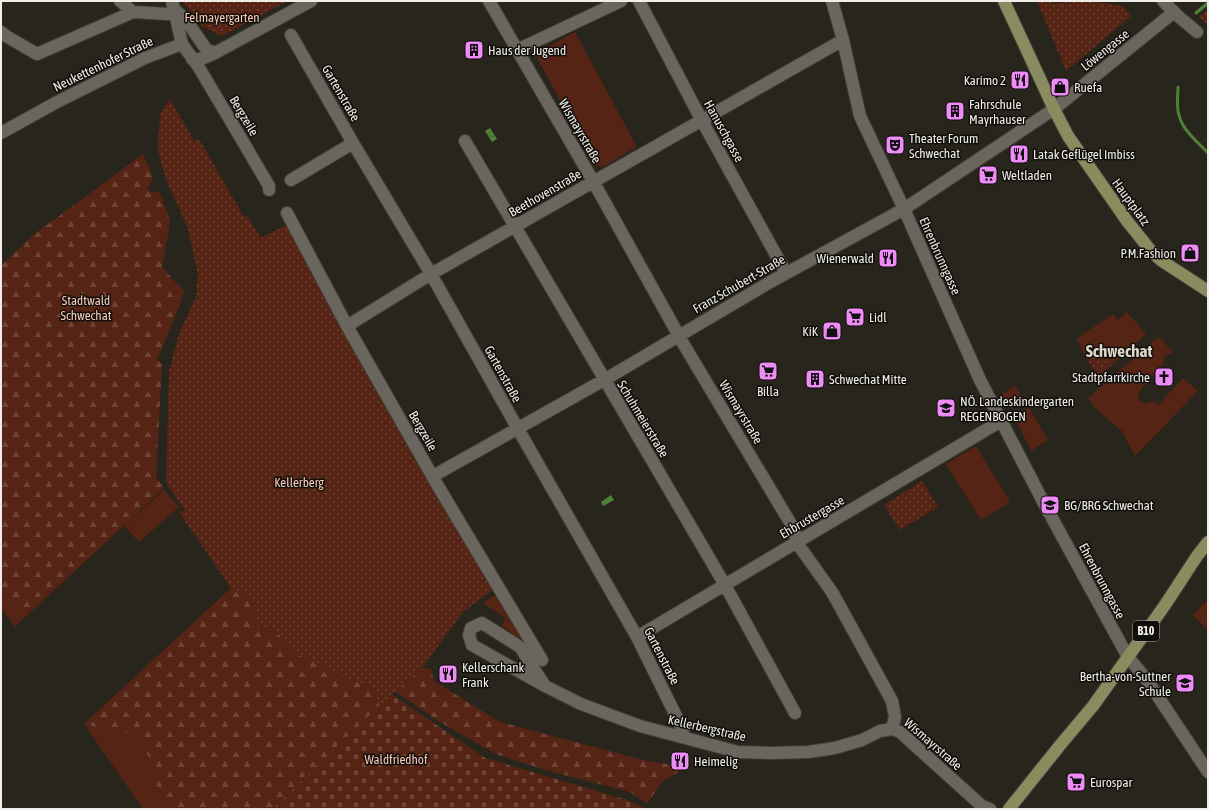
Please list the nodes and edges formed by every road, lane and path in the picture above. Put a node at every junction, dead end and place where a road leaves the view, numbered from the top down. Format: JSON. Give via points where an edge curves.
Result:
{"nodes":[{"id":1,"x":120,"y":1,"type":"edge"},
{"id":2,"x":311,"y":1,"type":"edge"},
{"id":3,"x":489,"y":1,"type":"edge"},
{"id":4,"x":621,"y":1,"type":"edge"},
{"id":5,"x":639,"y":1,"type":"edge"},
{"id":6,"x":832,"y":1,"type":"edge"},
{"id":7,"x":1004,"y":1,"type":"edge"},
{"id":8,"x":1163,"y":1,"type":"edge"},
{"id":9,"x":173,"y":6,"type":"edge"},
{"id":10,"x":132,"y":12,"type":"junction"},
{"id":11,"x":1174,"y":12,"type":"junction"},
{"id":12,"x":1,"y":32,"type":"edge"},
{"id":13,"x":1197,"y":32,"type":"dead end"},
{"id":14,"x":291,"y":35,"type":"dead end"},
{"id":15,"x":843,"y":40,"type":"junction"},
{"id":16,"x":182,"y":44,"type":"junction"},
{"id":17,"x":517,"y":50,"type":"junction"},
{"id":18,"x":215,"y":53,"type":"junction"},
{"id":19,"x":192,"y":59,"type":"junction"},
{"id":20,"x":1054,"y":109,"type":"junction"},
{"id":21,"x":701,"y":120,"type":"junction"},
{"id":22,"x":1,"y":133,"type":"edge"},
{"id":23,"x":465,"y":141,"type":"dead end"},
{"id":24,"x":353,"y":143,"type":"junction"},
{"id":25,"x":290,"y":180,"type":"dead end"},
{"id":26,"x":593,"y":181,"type":"junction"},
{"id":27,"x":269,"y":190,"type":"dead end"},
{"id":28,"x":904,"y":209,"type":"junction"},
{"id":29,"x":287,"y":213,"type":"dead end"},
{"id":30,"x":516,"y":226,"type":"junction"},
{"id":31,"x":786,"y":273,"type":"junction"},
{"id":32,"x":431,"y":274,"type":"junction"},
{"id":33,"x":1208,"y":291,"type":"edge"},
{"id":34,"x":347,"y":326,"type":"junction"},
{"id":35,"x":679,"y":336,"type":"junction"},
{"id":36,"x":604,"y":380,"type":"junction"},
{"id":37,"x":1001,"y":421,"type":"junction"},
{"id":38,"x":518,"y":429,"type":"junction"},
{"id":39,"x":433,"y":476,"type":"junction"},
{"id":40,"x":1208,"y":542,"type":"edge"},
{"id":41,"x":797,"y":543,"type":"junction"},
{"id":42,"x":725,"y":585,"type":"junction"},
{"id":43,"x":637,"y":637,"type":"junction"},
{"id":44,"x":1128,"y":657,"type":"junction"},
{"id":45,"x":542,"y":660,"type":"dead end"},
{"id":46,"x":545,"y":686,"type":"junction"},
{"id":47,"x":795,"y":714,"type":"dead end"},
{"id":48,"x":892,"y":729,"type":"junction"},
{"id":49,"x":683,"y":730,"type":"dead end"},
{"id":50,"x":1208,"y":772,"type":"edge"},
{"id":51,"x":990,"y":809,"type":"edge"},
{"id":52,"x":1009,"y":809,"type":"edge"}],
"edges":[{"from":1,"to":10,"type":"street"},
{"from":2,"to":18,"type":"street"},
{"from":3,"to":17,"type":"street","name":"Wismayrstraße"},
{"from":4,"to":17,"type":"street"},
{"from":5,"to":21,"type":"street","name":"Hanuschgasse"},
{"from":6,"to":15,"type":"street","name":"Ehrenbrunngasse"},
{"from":7,"to":20,"type":"main road","name":"Hauptplatz"},
{"from":8,"to":11,"type":"street"},
{"from":9,"to":10,"type":"street","via":[[168,14]]},
{"from":9,"to":16,"type":"street"},
{"from":9,"to":18,"type":"street","via":[[206,49]]},
{"from":10,"to":12,"type":"street","via":[[37,54]]},
{"from":11,"to":13,"type":"street"},
{"from":11,"to":20,"type":"street","name":"Löwengasse"},
{"from":14,"to":24,"type":"street","name":"Gartenstraße"},
{"from":15,"to":21,"type":"street","name":"Beethovenstraße"},
{"from":15,"to":28,"type":"street","name":"Ehrenbrunngasse","via":[[860,116]]},
{"from":16,"to":19,"type":"street"},
{"from":16,"to":22,"type":"street","name":"Neukettenhofer Straße","via":[[138,61]]},
{"from":17,"to":26,"type":"street","name":"Wismayrstraße"},
{"from":18,"to":19,"type":"street","via":[[201,59]]},
{"from":19,"to":27,"type":"street","name":"Bergzeile","via":[[239,134]]},
{"from":20,"to":28,"type":"street","name":"Franz Schubert-Straße"},
{"from":20,"to":33,"type":"main road","name":"Hauptplatz","via":[[1068,136],[1151,251]]},
{"from":21,"to":26,"type":"street","name":"Beethovenstraße"},
{"from":21,"to":31,"type":"street","name":"Hanuschgasse"},
{"from":23,"to":30,"type":"street","name":"Schuhmeierstraße"},
{"from":24,"to":25,"type":"street"},
{"from":24,"to":32,"type":"street","name":"Gartenstraße"},
{"from":26,"to":30,"type":"street","name":"Beethovenstraße"},
{"from":26,"to":35,"type":"street","name":"Wismayrstraße"},
{"from":28,"to":31,"type":"street","name":"Franz Schubert-Straße"},
{"from":28,"to":37,"type":"street","name":"Ehrenbrunngasse","via":[[980,380]]},
{"from":29,"to":34,"type":"street","name":"Bergzeile"},
{"from":30,"to":32,"type":"street","name":"Beethovenstraße"},
{"from":30,"to":36,"type":"street","name":"Schuhmeierstraße"},
{"from":31,"to":35,"type":"street","name":"Franz Schubert-Straße"},
{"from":32,"to":34,"type":"street","name":"Beethovenstraße"},
{"from":32,"to":38,"type":"street","name":"Gartenstraße"},
{"from":34,"to":39,"type":"street","name":"Bergzeile"},
{"from":35,"to":36,"type":"street","name":"Franz Schubert-Straße"},
{"from":35,"to":41,"type":"street","name":"Wismayrstraße","via":[[794,529]]},
{"from":36,"to":38,"type":"street","name":"Franz Schubert-Straße"},
{"from":36,"to":42,"type":"street","name":"Schuhmeierstraße"},
{"from":37,"to":41,"type":"street","name":"Ehbrustergasse"},
{"from":37,"to":44,"type":"street","name":"Ehrenbrunngasse"},
{"from":38,"to":39,"type":"street","name":"Franz Schubert-Straße"},
{"from":38,"to":43,"type":"street","name":"Gartenstraße"},
{"from":39,"to":45,"type":"street","name":"Bergzeile"},
{"from":40,"to":44,"type":"main road","number":"B10"},
{"from":41,"to":42,"type":"street","name":"Ehbrustergasse"},
{"from":41,"to":48,"type":"street","name":"Wismayrstraße","via":[[832,592],[892,701],[895,717]]},
{"from":42,"to":43,"type":"street","name":"Ehbrustergasse"},
{"from":42,"to":47,"type":"street","name":"Schuhmeierstraße"},
{"from":43,"to":49,"type":"street","name":"Gartenstraße"},
{"from":44,"to":50,"type":"street","name":"Ehrenbrunngasse","via":[[1147,680]]},
{"from":44,"to":52,"type":"main road","number":"B10","via":[[1093,706]]},
{"from":46,"to":46,"type":"street","name":"Kellerbergstraße","via":[[520,647],[482,623],[471,628],[469,635],[472,645]]},
{"from":46,"to":48,"type":"street","name":"Kellerbergstraße","via":[[581,704],[640,726],[738,752],[808,752],[835,748]]},
{"from":48,"to":51,"type":"street","name":"Wismayrstraße","via":[[900,732],[982,806]]}]}
